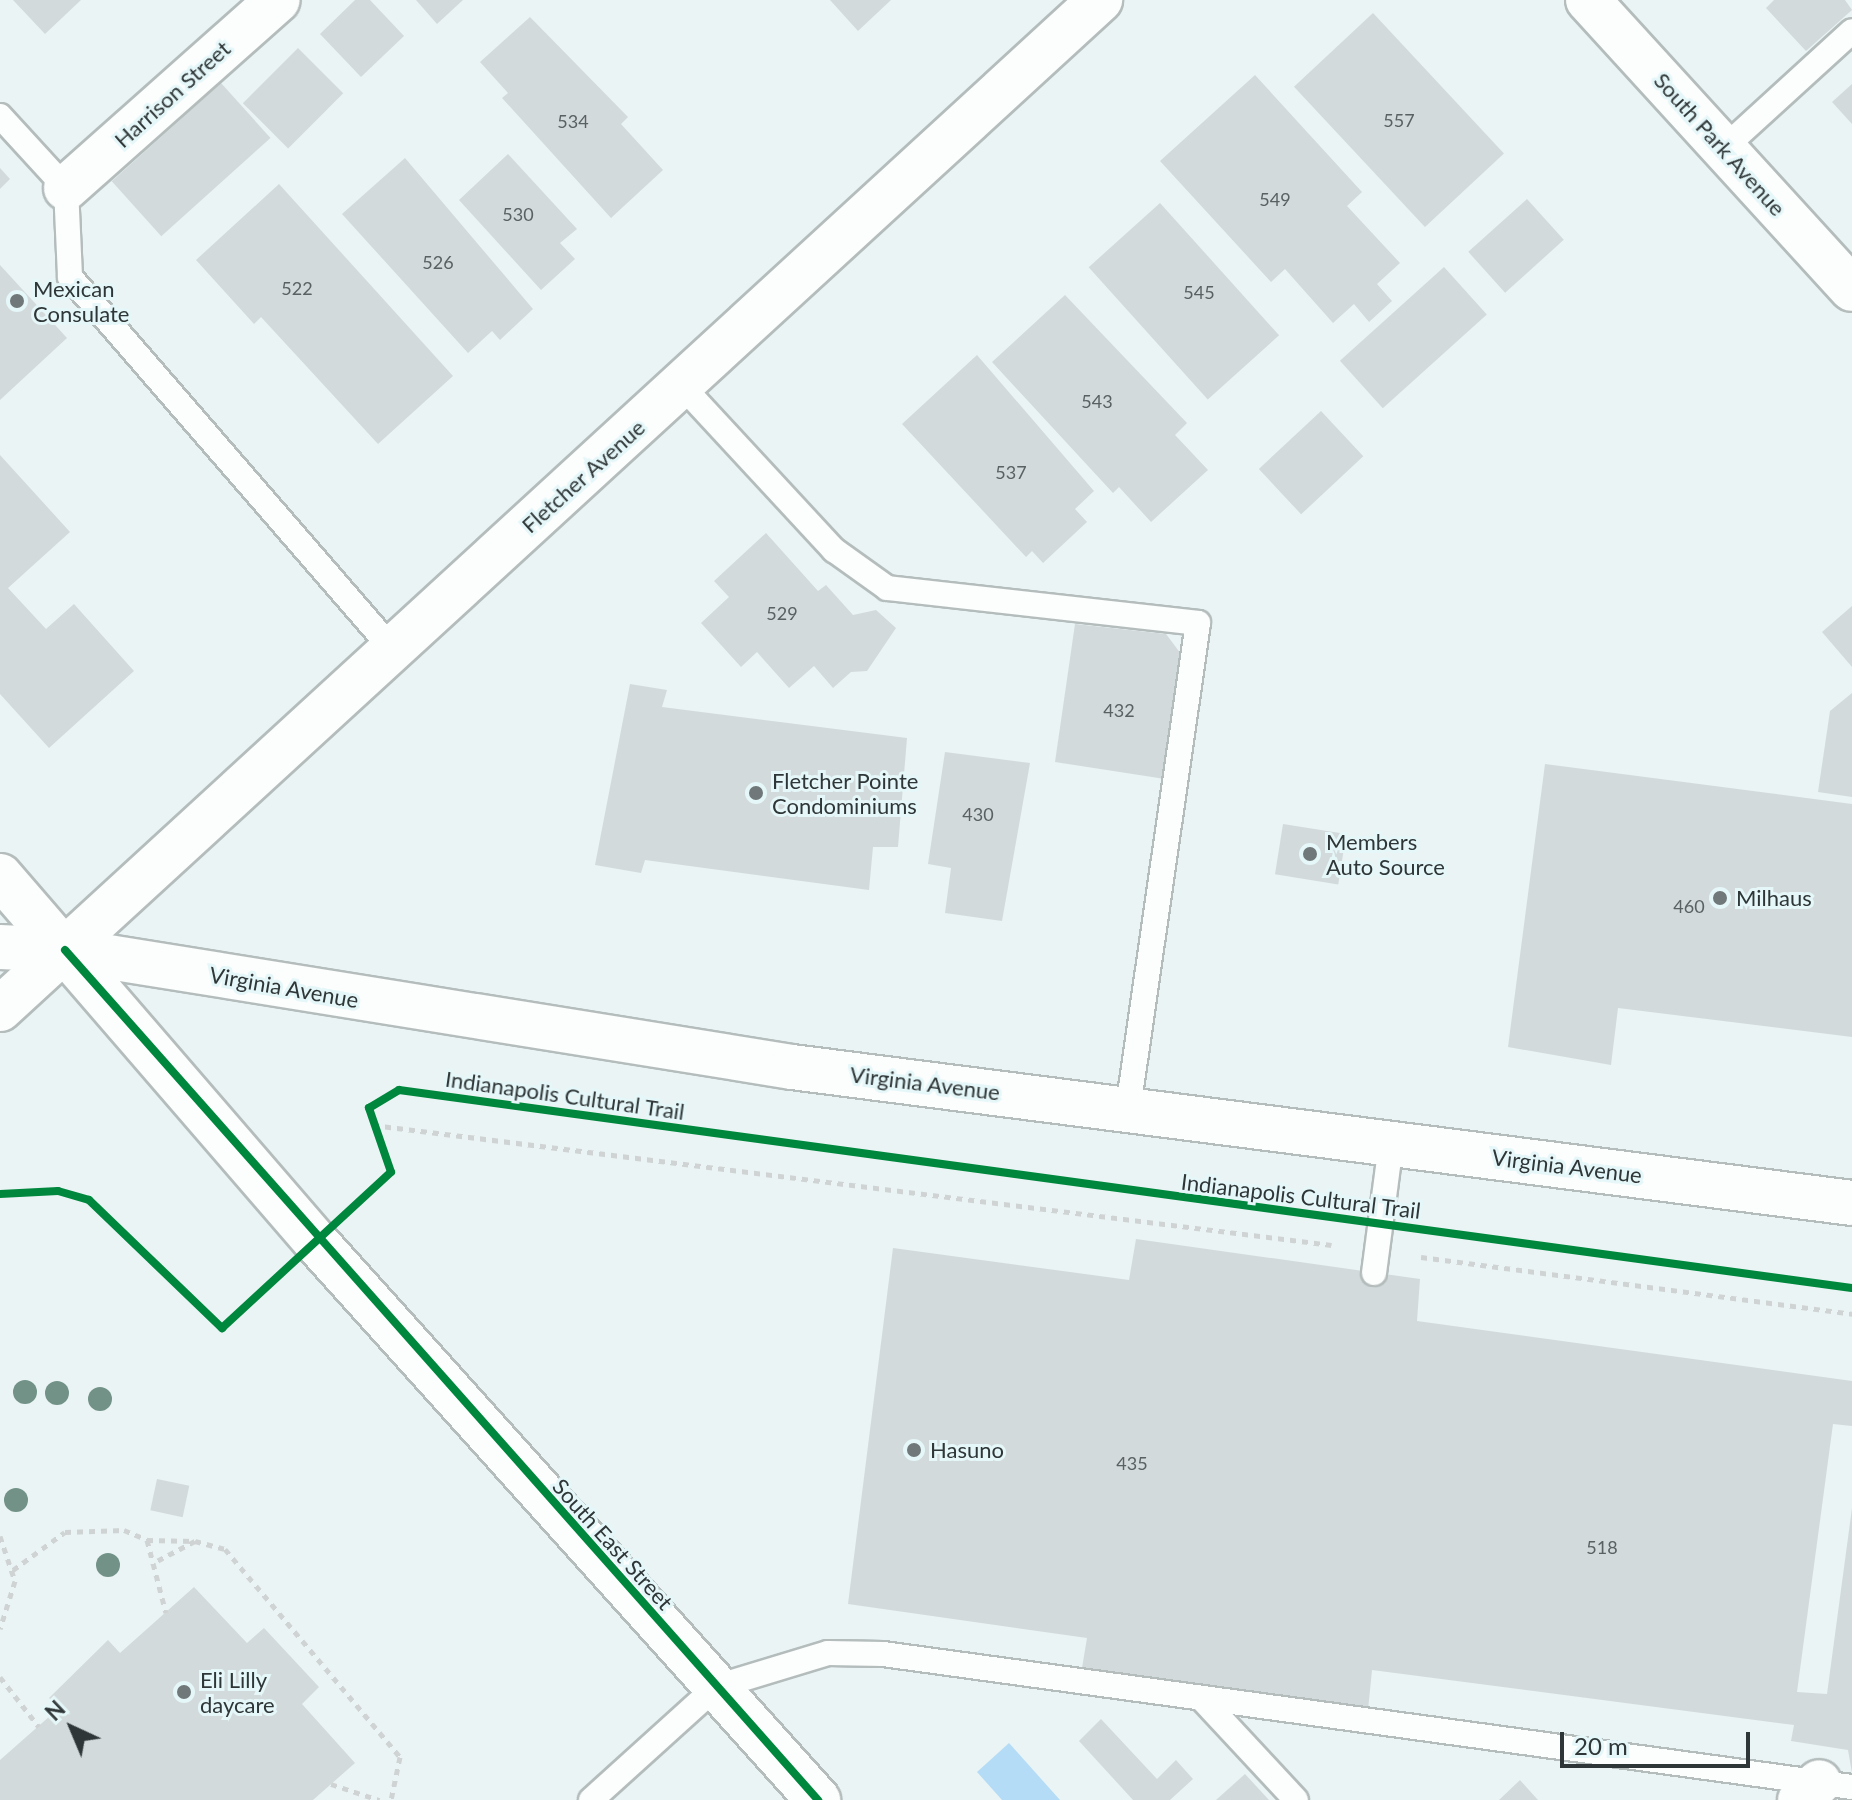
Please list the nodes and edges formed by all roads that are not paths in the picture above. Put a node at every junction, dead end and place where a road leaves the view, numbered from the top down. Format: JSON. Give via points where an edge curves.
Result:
{"nodes":[{"id":1,"x":278,"y":0,"type":"edge"},
{"id":2,"x":1100,"y":0,"type":"edge"},
{"id":3,"x":1588,"y":0,"type":"edge"},
{"id":4,"x":1852,"y":31,"type":"edge"},
{"id":5,"x":0,"y":116,"type":"edge"},
{"id":6,"x":1724,"y":148,"type":"junction"},
{"id":7,"x":66,"y":188,"type":"junction"},
{"id":8,"x":1852,"y":289,"type":"edge"},
{"id":9,"x":682,"y":386,"type":"junction"},
{"id":10,"x":393,"y":650,"type":"junction"},
{"id":11,"x":0,"y":876,"type":"edge"},
{"id":12,"x":0,"y":947,"type":"edge"},
{"id":13,"x":65,"y":950,"type":"junction"},
{"id":14,"x":0,"y":1009,"type":"edge"},
{"id":15,"x":1128,"y":1109,"type":"junction"},
{"id":16,"x":1391,"y":1144,"type":"junction"},
{"id":17,"x":1852,"y":1203,"type":"edge"},
{"id":18,"x":1375,"y":1262,"type":"road end"},
{"id":19,"x":716,"y":1687,"type":"junction"},
{"id":20,"x":1204,"y":1701,"type":"junction"},
{"id":21,"x":1824,"y":1790,"type":"edge"},
{"id":22,"x":591,"y":1800,"type":"edge"},
{"id":23,"x":818,"y":1800,"type":"edge"},
{"id":24,"x":1296,"y":1800,"type":"edge"}],
"edges":[{"from":1,"to":7,"type":"main road","name":"Harrison Street"},
{"from":2,"to":9,"type":"main road","name":"Fletcher Avenue"},
{"from":3,"to":6,"type":"main road","name":"South Park Avenue"},
{"from":4,"to":6,"type":"lane"},
{"from":5,"to":7,"type":"lane"},
{"from":6,"to":8,"type":"main road","name":"South Park Avenue"},
{"from":7,"to":10,"type":"lane","via":[[70,277]]},
{"from":9,"to":10,"type":"main road","name":"Fletcher Avenue"},
{"from":9,"to":15,"type":"lane","via":[[834,550],[887,588],[1198,623]]},
{"from":10,"to":13,"type":"main road","name":"Fletcher Avenue"},
{"from":11,"to":13,"type":"main road","name":"South East Street"},
{"from":12,"to":13,"type":"main road","name":"Virginia Avenue"},
{"from":13,"to":14,"type":"main road","name":"Fletcher Avenue"},
{"from":13,"to":15,"type":"main road","name":"Virginia Avenue","via":[[567,1035]]},
{"from":13,"to":19,"type":"main road","name":"South East Street"},
{"from":15,"to":16,"type":"main road","name":"Virginia Avenue"},
{"from":16,"to":17,"type":"main road","name":"Virginia Avenue"},
{"from":16,"to":18,"type":"lane"},
{"from":19,"to":20,"type":"lane","via":[[828,1653],[883,1654]]},
{"from":19,"to":22,"type":"lane"},
{"from":19,"to":23,"type":"main road","name":"South East Street"},
{"from":20,"to":21,"type":"lane","via":[[1300,1708]]},
{"from":20,"to":24,"type":"lane"}]}
